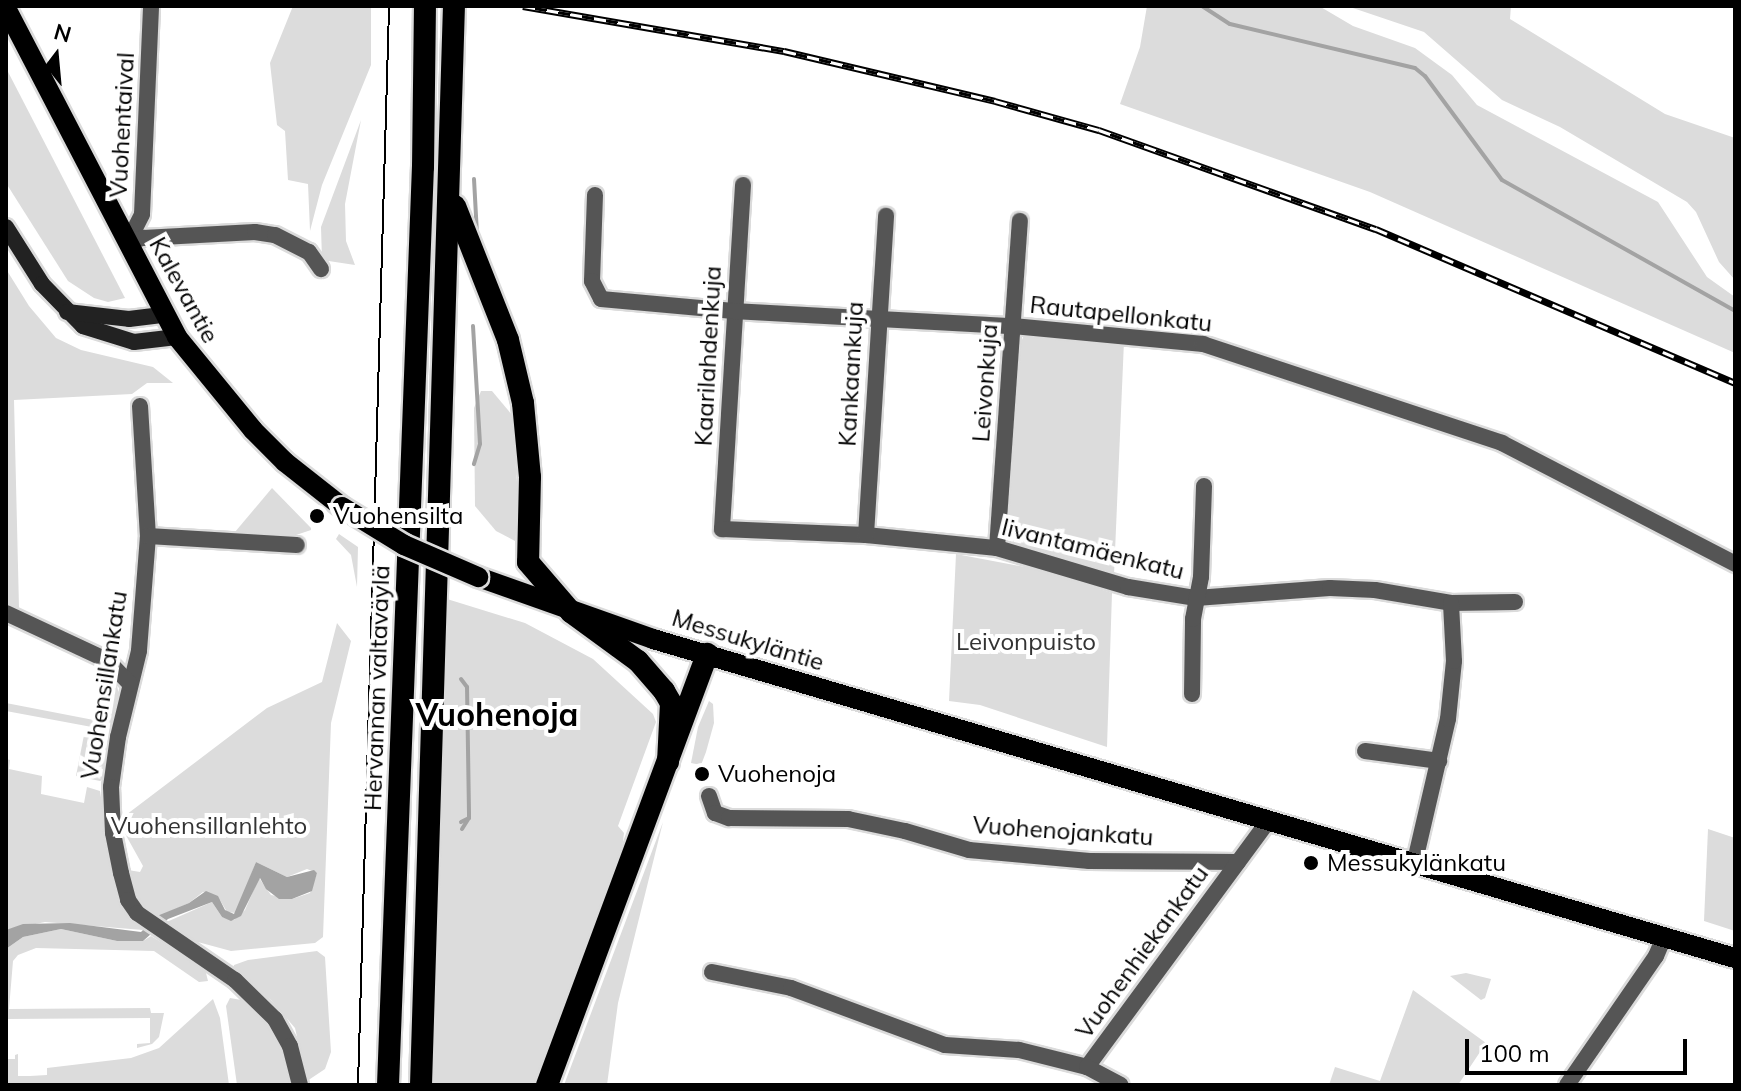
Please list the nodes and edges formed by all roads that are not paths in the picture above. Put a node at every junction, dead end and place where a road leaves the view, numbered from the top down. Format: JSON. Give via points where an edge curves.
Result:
{"nodes":[{"id":1,"x":151,"y":6,"type":"edge"},
{"id":2,"x":425,"y":6,"type":"edge"},
{"id":3,"x":454,"y":6,"type":"edge"},
{"id":4,"x":6,"y":8,"type":"edge"},
{"id":5,"x":743,"y":185,"type":"dead end"},
{"id":6,"x":449,"y":188,"type":"junction"},
{"id":7,"x":595,"y":195,"type":"dead end"},
{"id":8,"x":886,"y":216,"type":"dead end"},
{"id":9,"x":1020,"y":221,"type":"dead end"},
{"id":10,"x":6,"y":227,"type":"edge"},
{"id":11,"x":128,"y":242,"type":"junction"},
{"id":12,"x":321,"y":269,"type":"dead end"},
{"id":13,"x":733,"y":311,"type":"junction"},
{"id":14,"x":67,"y":312,"type":"junction"},
{"id":15,"x":164,"y":315,"type":"junction"},
{"id":16,"x":879,"y":318,"type":"junction"},
{"id":17,"x":1013,"y":326,"type":"junction"},
{"id":18,"x":177,"y":337,"type":"junction"},
{"id":19,"x":140,"y":406,"type":"dead end"},
{"id":20,"x":1204,"y":486,"type":"dead end"},
{"id":21,"x":722,"y":529,"type":"joint"},
{"id":22,"x":866,"y":535,"type":"junction"},
{"id":23,"x":148,"y":536,"type":"junction"},
{"id":24,"x":297,"y":545,"type":"dead end"},
{"id":25,"x":997,"y":548,"type":"junction"},
{"id":26,"x":1735,"y":564,"type":"edge"},
{"id":27,"x":478,"y":577,"type":"joint"},
{"id":28,"x":1196,"y":598,"type":"junction"},
{"id":29,"x":1515,"y":602,"type":"dead end"},
{"id":30,"x":1451,"y":603,"type":"junction"},
{"id":31,"x":571,"y":612,"type":"junction"},
{"id":32,"x":6,"y":613,"type":"edge"},
{"id":33,"x":707,"y":654,"type":"junction"},
{"id":34,"x":130,"y":684,"type":"junction"},
{"id":35,"x":1192,"y":694,"type":"dead end"},
{"id":36,"x":1365,"y":751,"type":"dead end"},
{"id":37,"x":1439,"y":761,"type":"junction"},
{"id":38,"x":668,"y":762,"type":"junction"},
{"id":39,"x":709,"y":796,"type":"dead end"},
{"id":40,"x":1267,"y":823,"type":"junction"},
{"id":41,"x":1238,"y":862,"type":"junction"},
{"id":42,"x":1414,"y":865,"type":"junction"},
{"id":43,"x":1664,"y":937,"type":"junction"},
{"id":44,"x":1735,"y":958,"type":"edge"},
{"id":45,"x":712,"y":972,"type":"dead end"},
{"id":46,"x":1087,"y":1067,"type":"junction"},
{"id":47,"x":300,"y":1085,"type":"edge"},
{"id":48,"x":388,"y":1085,"type":"edge"},
{"id":49,"x":421,"y":1085,"type":"edge"},
{"id":50,"x":547,"y":1085,"type":"edge"},
{"id":51,"x":1121,"y":1085,"type":"edge"},
{"id":52,"x":1567,"y":1085,"type":"edge"}],
"edges":[{"from":1,"to":11,"type":"street","name":"Vuohentaival","via":[[142,214]]},
{"from":2,"to":48,"type":"highway","name":"Hervannan valtaväylä"},
{"from":3,"to":6,"type":"highway"},
{"from":4,"to":11,"type":"main road","name":"Kalevantie"},
{"from":5,"to":13,"type":"street","name":"Kaarilahdenkuja"},
{"from":6,"to":31,"type":"highway","via":[[508,340],[523,403],[530,477],[528,562]]},
{"from":6,"to":49,"type":"highway"},
{"from":7,"to":13,"type":"street","name":"Rautapellonkatu","via":[[592,281],[601,299]]},
{"from":8,"to":16,"type":"street","name":"Kankaankuja"},
{"from":9,"to":17,"type":"street","name":"Leivonkuja"},
{"from":10,"to":14,"type":"main road"},
{"from":11,"to":12,"type":"street","via":[[265,233],[309,252]]},
{"from":11,"to":15,"type":"main road","name":"Kalevantie"},
{"from":13,"to":16,"type":"street","name":"Rautapellonkatu"},
{"from":13,"to":21,"type":"street","name":"Kaarilahdenkuja"},
{"from":14,"to":15,"type":"main road","via":[[129,319]]},
{"from":14,"to":18,"type":"main road","via":[[83,326],[110,337],[144,343]]},
{"from":15,"to":18,"type":"main road","name":"Kalevantie"},
{"from":16,"to":17,"type":"street","name":"Rautapellonkatu"},
{"from":16,"to":22,"type":"street","name":"Kankaankuja"},
{"from":17,"to":25,"type":"street","name":"Leivonkuja"},
{"from":17,"to":26,"type":"street","name":"Rautapellonkatu","via":[[1184,341],[1235,354],[1502,443]]},
{"from":18,"to":27,"type":"main road","name":"Kalevantie","bridge":true,"via":[[285,462],[342,507],[404,545]]},
{"from":19,"to":23,"type":"street","name":"Vuohensillankatu"},
{"from":20,"to":28,"type":"street"},
{"from":21,"to":22,"type":"street","name":"Iivantamäenkatu"},
{"from":22,"to":25,"type":"street","name":"Iivantamäenkatu"},
{"from":23,"to":24,"type":"street"},
{"from":23,"to":34,"type":"street","name":"Vuohensillankatu","via":[[139,651]]},
{"from":25,"to":28,"type":"street","name":"Iivantamäenkatu","via":[[1128,587]]},
{"from":27,"to":31,"type":"main road","name":"Messukyläntie"},
{"from":28,"to":30,"type":"street","name":"Iivantamäenkatu","via":[[1330,588]]},
{"from":28,"to":35,"type":"street"},
{"from":29,"to":30,"type":"street","name":"Iivantamäenkatu"},
{"from":30,"to":37,"type":"street","via":[[1454,661]]},
{"from":31,"to":33,"type":"main road","name":"Messukyläntie"},
{"from":31,"to":38,"type":"highway","via":[[638,661],[664,691],[671,703]]},
{"from":32,"to":34,"type":"street","via":[[107,660]]},
{"from":33,"to":38,"type":"highway"},
{"from":33,"to":40,"type":"main road","name":"Messukyläntie"},
{"from":34,"to":47,"type":"street","name":"Vuohensillankatu","via":[[111,787],[113,833],[128,900],[169,939],[235,980],[275,1019],[290,1046]]},
{"from":36,"to":37,"type":"street"},
{"from":37,"to":42,"type":"street"},
{"from":38,"to":50,"type":"highway"},
{"from":39,"to":41,"type":"street","name":"Vuohenojankatu","via":[[715,813],[729,818],[848,819],[969,850],[1100,862]]},
{"from":40,"to":41,"type":"street","name":"Vuohenhiekankatu"},
{"from":40,"to":42,"type":"main road"},
{"from":41,"to":46,"type":"street","name":"Vuohenhiekankatu"},
{"from":42,"to":43,"type":"main road"},
{"from":43,"to":44,"type":"main road"},
{"from":43,"to":52,"type":"street"},
{"from":45,"to":46,"type":"street","name":"Vuohenhiekankatu","via":[[791,988],[934,1042],[1019,1050]]},
{"from":46,"to":51,"type":"street"}]}
